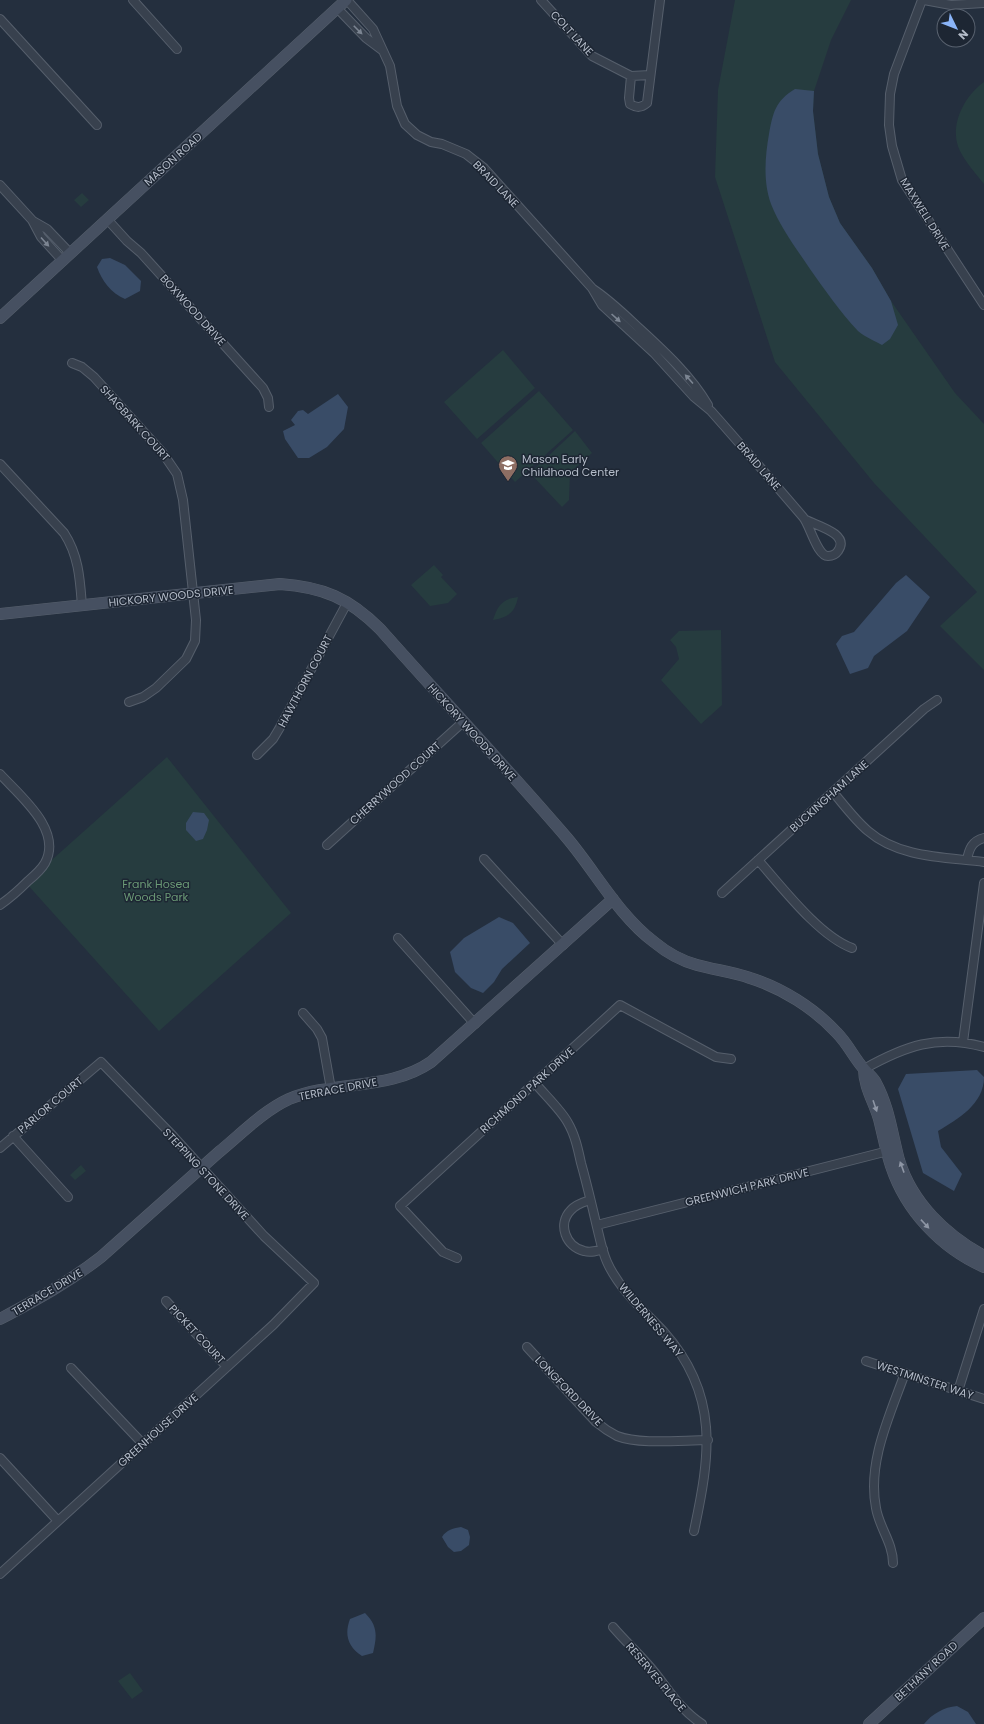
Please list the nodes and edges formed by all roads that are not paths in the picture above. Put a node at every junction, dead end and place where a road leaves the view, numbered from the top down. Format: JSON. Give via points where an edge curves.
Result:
{"nodes":[{"id":1,"x":133,"y":0,"type":"edge"},
{"id":2,"x":346,"y":0,"type":"edge"},
{"id":3,"x":541,"y":0,"type":"edge"},
{"id":4,"x":660,"y":0,"type":"edge"},
{"id":5,"x":923,"y":0,"type":"edge"},
{"id":6,"x":984,"y":4,"type":"edge"},
{"id":7,"x":337,"y":8,"type":"junction"},
{"id":8,"x":0,"y":19,"type":"edge"},
{"id":9,"x":177,"y":48,"type":"dead end"},
{"id":10,"x":382,"y":50,"type":"junction"},
{"id":11,"x":650,"y":75,"type":"junction"},
{"id":12,"x":631,"y":76,"type":"junction"},
{"id":13,"x":97,"y":125,"type":"dead end"},
{"id":14,"x":0,"y":185,"type":"edge"},
{"id":15,"x":107,"y":219,"type":"junction"},
{"id":16,"x":66,"y":257,"type":"junction"},
{"id":17,"x":984,"y":305,"type":"edge"},
{"id":18,"x":0,"y":318,"type":"edge"},
{"id":19,"x":72,"y":363,"type":"dead end"},
{"id":20,"x":269,"y":407,"type":"dead end"},
{"id":21,"x":0,"y":464,"type":"edge"},
{"id":22,"x":806,"y":520,"type":"junction"},
{"id":23,"x":193,"y":594,"type":"junction"},
{"id":24,"x":347,"y":603,"type":"junction"},
{"id":25,"x":82,"y":606,"type":"junction"},
{"id":26,"x":0,"y":614,"type":"edge"},
{"id":27,"x":937,"y":700,"type":"dead end"},
{"id":28,"x":129,"y":702,"type":"dead end"},
{"id":29,"x":462,"y":722,"type":"junction"},
{"id":30,"x":257,"y":755,"type":"dead end"},
{"id":31,"x":0,"y":774,"type":"edge"},
{"id":32,"x":833,"y":792,"type":"junction"},
{"id":33,"x":984,"y":838,"type":"edge"},
{"id":34,"x":327,"y":845,"type":"dead end"},
{"id":35,"x":484,"y":859,"type":"dead end"},
{"id":36,"x":758,"y":860,"type":"junction"},
{"id":37,"x":967,"y":860,"type":"junction"},
{"id":38,"x":984,"y":862,"type":"edge"},
{"id":39,"x":984,"y":883,"type":"edge"},
{"id":40,"x":722,"y":893,"type":"dead end"},
{"id":41,"x":613,"y":899,"type":"junction"},
{"id":42,"x":0,"y":905,"type":"edge"},
{"id":43,"x":398,"y":938,"type":"dead end"},
{"id":44,"x":563,"y":945,"type":"junction"},
{"id":45,"x":852,"y":948,"type":"dead end"},
{"id":46,"x":303,"y":1013,"type":"dead end"},
{"id":47,"x":475,"y":1024,"type":"junction"},
{"id":48,"x":963,"y":1042,"type":"junction"},
{"id":49,"x":984,"y":1047,"type":"edge"},
{"id":50,"x":731,"y":1058,"type":"dead end"},
{"id":51,"x":101,"y":1062,"type":"joint"},
{"id":52,"x":864,"y":1069,"type":"junction"},
{"id":53,"x":535,"y":1084,"type":"junction"},
{"id":54,"x":332,"y":1089,"type":"junction"},
{"id":55,"x":13,"y":1136,"type":"junction"},
{"id":56,"x":0,"y":1148,"type":"edge"},
{"id":57,"x":892,"y":1150,"type":"junction"},
{"id":58,"x":202,"y":1167,"type":"junction"},
{"id":59,"x":68,"y":1197,"type":"dead end"},
{"id":60,"x":590,"y":1200,"type":"junction"},
{"id":61,"x":597,"y":1225,"type":"junction"},
{"id":62,"x":603,"y":1249,"type":"junction"},
{"id":63,"x":984,"y":1256,"type":"edge"},
{"id":64,"x":456,"y":1258,"type":"dead end"},
{"id":65,"x":984,"y":1267,"type":"edge"},
{"id":66,"x":314,"y":1283,"type":"joint"},
{"id":67,"x":166,"y":1301,"type":"dead end"},
{"id":68,"x":984,"y":1309,"type":"edge"},
{"id":69,"x":0,"y":1319,"type":"edge"},
{"id":70,"x":527,"y":1347,"type":"dead end"},
{"id":71,"x":866,"y":1361,"type":"dead end"},
{"id":72,"x":228,"y":1367,"type":"junction"},
{"id":73,"x":71,"y":1368,"type":"dead end"},
{"id":74,"x":905,"y":1373,"type":"junction"},
{"id":75,"x":958,"y":1391,"type":"junction"},
{"id":76,"x":984,"y":1399,"type":"edge"},
{"id":77,"x":708,"y":1440,"type":"junction"},
{"id":78,"x":143,"y":1444,"type":"junction"},
{"id":79,"x":0,"y":1458,"type":"edge"},
{"id":80,"x":58,"y":1521,"type":"junction"},
{"id":81,"x":694,"y":1532,"type":"dead end"},
{"id":82,"x":893,"y":1563,"type":"dead end"},
{"id":83,"x":0,"y":1574,"type":"edge"},
{"id":84,"x":984,"y":1618,"type":"edge"},
{"id":85,"x":613,"y":1627,"type":"dead end"},
{"id":86,"x":702,"y":1724,"type":"edge"},
{"id":87,"x":868,"y":1724,"type":"edge"}],
"edges":[{"from":1,"to":9,"type":"street"},
{"from":2,"to":7,"type":"street","name":"MASON ROAD"},
{"from":2,"to":10,"type":"street","name":"BRAID LANE","via":[[373,29]]},
{"from":3,"to":12,"type":"street","name":"COLT LANE","via":[[592,56]]},
{"from":4,"to":11,"type":"street"},
{"from":5,"to":6,"type":"street","via":[[944,4]]},
{"from":5,"to":17,"type":"street","name":"MAXWELL DRIVE","via":[[894,74],[890,94],[889,125],[892,146],[902,180]]},
{"from":7,"to":10,"type":"street","name":"BRAID LANE","one_way":true,"via":[[366,38]]},
{"from":7,"to":15,"type":"street","name":"MASON ROAD"},
{"from":8,"to":13,"type":"street"},
{"from":10,"to":22,"type":"street","name":"BRAID LANE","via":[[390,66],[397,106],[406,124],[417,135],[466,154],[484,168],[592,288],[609,300],[660,348]]},
{"from":11,"to":12,"type":"street"},
{"from":11,"to":12,"type":"street","via":[[647,103],[636,108],[630,104],[629,98]]},
{"from":14,"to":16,"type":"street","via":[[32,220],[40,237]]},
{"from":15,"to":16,"type":"street","name":"MASON ROAD"},
{"from":15,"to":20,"type":"street","name":"BOXWOOD DRIVE","via":[[263,388]]},
{"from":16,"to":18,"type":"street","name":"MASON ROAD"},
{"from":19,"to":23,"type":"street","name":"SHAGBARK COURT","via":[[94,377],[162,452],[174,469],[183,500]]},
{"from":21,"to":25,"type":"street","via":[[70,543],[77,563]]},
{"from":22,"to":22,"type":"street","name":"BRAID LANE","via":[[820,551],[825,556],[836,554],[841,547],[838,535]]},
{"from":23,"to":24,"type":"street","name":"HICKORY WOODS DRIVE","via":[[280,584],[318,589]]},
{"from":23,"to":25,"type":"street","name":"HICKORY WOODS DRIVE"},
{"from":23,"to":28,"type":"street","name":"SHAGBARK COURT","via":[[197,631],[189,655],[156,688],[143,697]]},
{"from":24,"to":29,"type":"street","name":"HICKORY WOODS DRIVE","via":[[380,629]]},
{"from":24,"to":30,"type":"street","name":"HAWTHORN COURT","via":[[279,729]]},
{"from":25,"to":26,"type":"street","name":"HICKORY WOODS DRIVE"},
{"from":27,"to":32,"type":"street","name":"BUCKINGHAM LANE"},
{"from":29,"to":34,"type":"street","name":"CHERRYWOOD COURT"},
{"from":29,"to":41,"type":"street","name":"HICKORY WOODS DRIVE","via":[[568,839]]},
{"from":31,"to":42,"type":"street","via":[[43,823],[49,847],[48,858],[43,868]]},
{"from":32,"to":36,"type":"street","name":"BUCKINGHAM LANE"},
{"from":32,"to":37,"type":"street","via":[[868,831],[890,846],[915,853]]},
{"from":33,"to":37,"type":"street","via":[[974,843]]},
{"from":35,"to":44,"type":"street"},
{"from":36,"to":40,"type":"street","name":"BUCKINGHAM LANE"},
{"from":36,"to":45,"type":"street","via":[[817,924],[837,942]]},
{"from":37,"to":38,"type":"street"},
{"from":39,"to":48,"type":"street"},
{"from":41,"to":44,"type":"street","name":"TERRACE DRIVE"},
{"from":41,"to":52,"type":"street","name":"HICKORY WOODS DRIVE","via":[[643,932],[673,955],[695,965],[750,978],[779,990],[806,1006],[837,1032]]},
{"from":43,"to":47,"type":"street"},
{"from":44,"to":47,"type":"street","name":"TERRACE DRIVE"},
{"from":46,"to":54,"type":"street","via":[[318,1029],[322,1038]]},
{"from":47,"to":54,"type":"street","name":"TERRACE DRIVE","via":[[420,1070],[395,1079]]},
{"from":48,"to":49,"type":"street"},
{"from":48,"to":52,"type":"street","via":[[934,1042],[913,1046]]},
{"from":50,"to":53,"type":"street","name":"RICHMOND PARK DRIVE","via":[[716,1057],[620,1006]]},
{"from":51,"to":55,"type":"street","name":"PARLOR COURT"},
{"from":51,"to":58,"type":"street","name":"STEPPING STONE DRIVE"},
{"from":52,"to":57,"type":"street","name":"HICKORY WOODS DRIVE","via":[[864,1079]]},
{"from":53,"to":60,"type":"street","name":"WILDERNESS WAY","via":[[568,1122],[576,1141]]},
{"from":53,"to":64,"type":"street","name":"RICHMOND PARK DRIVE","via":[[400,1206],[444,1252]]},
{"from":54,"to":58,"type":"street","name":"TERRACE DRIVE","via":[[304,1094],[276,1105]]},
{"from":55,"to":56,"type":"street","name":"PARLOR COURT"},
{"from":55,"to":59,"type":"street"},
{"from":57,"to":61,"type":"street","name":"GREENWICH PARK DRIVE"},
{"from":63,"to":57,"type":"street","name":"HICKORY WOODS DRIVE","one_way":true,"via":[[957,1240],[930,1215],[912,1189]]},
{"from":57,"to":65,"type":"street","name":"HICKORY WOODS DRIVE","one_way":true,"via":[[891,1166],[900,1188],[921,1220],[952,1249]]},
{"from":58,"to":66,"type":"street","name":"STEPPING STONE DRIVE","via":[[264,1236]]},
{"from":58,"to":69,"type":"street","name":"TERRACE DRIVE","via":[[77,1276]]},
{"from":60,"to":61,"type":"street","name":"WILDERNESS WAY"},
{"from":60,"to":62,"type":"street","via":[[570,1210],[565,1220],[564,1231],[569,1242],[578,1249],[588,1252]]},
{"from":61,"to":62,"type":"street","name":"WILDERNESS WAY"},
{"from":62,"to":77,"type":"street","name":"WILDERNESS WAY","via":[[616,1279],[669,1338],[687,1363],[698,1387]]},
{"from":66,"to":72,"type":"street","name":"GREENHOUSE DRIVE"},
{"from":67,"to":72,"type":"street","name":"PICKET COURT"},
{"from":68,"to":75,"type":"street"},
{"from":70,"to":77,"type":"street","name":"LONGFORD DRIVE","via":[[608,1432],[639,1440]]},
{"from":71,"to":74,"type":"street","name":"WESTMINSTER WAY"},
{"from":72,"to":78,"type":"street","name":"GREENHOUSE DRIVE"},
{"from":73,"to":78,"type":"street"},
{"from":74,"to":75,"type":"street","name":"WESTMINSTER WAY"},
{"from":74,"to":82,"type":"street","via":[[883,1436],[874,1472],[876,1509],[891,1548]]},
{"from":75,"to":76,"type":"street","name":"WESTMINSTER WAY"},
{"from":77,"to":81,"type":"street","name":"WILDERNESS WAY"},
{"from":78,"to":80,"type":"street","name":"GREENHOUSE DRIVE"},
{"from":79,"to":80,"type":"street"},
{"from":80,"to":83,"type":"street","name":"GREENHOUSE DRIVE"},
{"from":84,"to":87,"type":"street","name":"BETHANY ROAD"},
{"from":85,"to":86,"type":"street","name":"RESERVES PLACE","via":[[651,1668],[670,1695]]}]}
